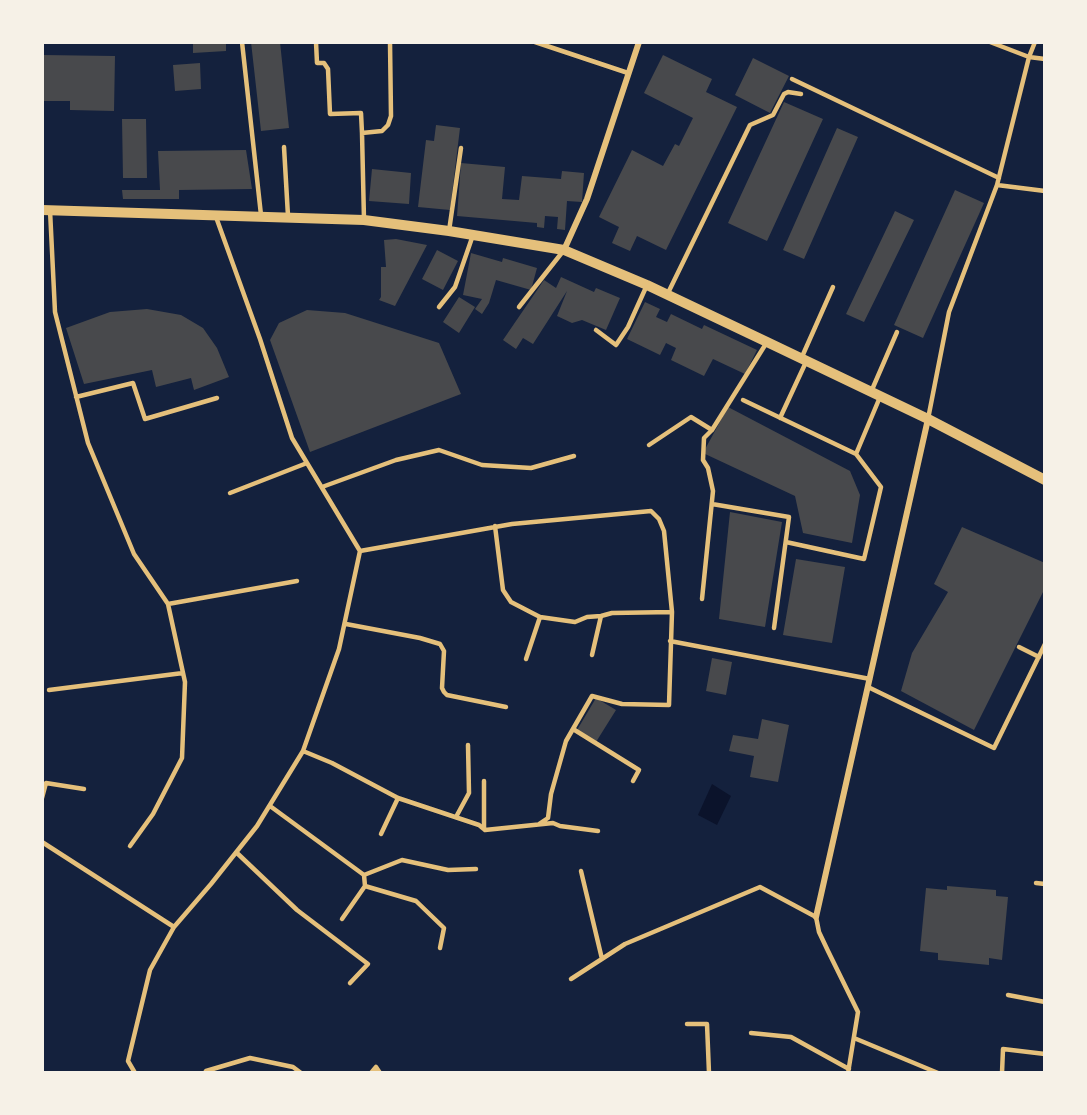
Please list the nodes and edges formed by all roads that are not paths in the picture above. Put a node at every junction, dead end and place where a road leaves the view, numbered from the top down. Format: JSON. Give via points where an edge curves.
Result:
{"nodes":[{"id":1,"x":242,"y":42,"type":"edge"},
{"id":2,"x":316,"y":42,"type":"edge"},
{"id":3,"x":390,"y":42,"type":"edge"},
{"id":4,"x":534,"y":42,"type":"edge"},
{"id":5,"x":639,"y":42,"type":"edge"},
{"id":6,"x":990,"y":42,"type":"edge"},
{"id":7,"x":1035,"y":42,"type":"edge"},
{"id":8,"x":1029,"y":57,"type":"junction"},
{"id":9,"x":1045,"y":59,"type":"edge"},
{"id":10,"x":628,"y":73,"type":"junction"},
{"id":11,"x":792,"y":79,"type":"dead end"},
{"id":12,"x":801,"y":94,"type":"dead end"},
{"id":13,"x":362,"y":133,"type":"junction"},
{"id":14,"x":284,"y":147,"type":"dead end"},
{"id":15,"x":461,"y":148,"type":"dead end"},
{"id":16,"x":999,"y":178,"type":"junction"},
{"id":17,"x":997,"y":185,"type":"junction"},
{"id":18,"x":1045,"y":191,"type":"edge"},
{"id":19,"x":46,"y":210,"type":"edge"},
{"id":20,"x":215,"y":214,"type":"junction"},
{"id":21,"x":261,"y":216,"type":"junction"},
{"id":22,"x":288,"y":216,"type":"junction"},
{"id":23,"x":364,"y":220,"type":"junction"},
{"id":24,"x":449,"y":231,"type":"junction"},
{"id":25,"x":473,"y":235,"type":"junction"},
{"id":26,"x":564,"y":250,"type":"junction"},
{"id":27,"x":647,"y":285,"type":"junction"},
{"id":28,"x":833,"y":287,"type":"dead end"},
{"id":29,"x":667,"y":295,"type":"junction"},
{"id":30,"x":439,"y":307,"type":"dead end"},
{"id":31,"x":519,"y":308,"type":"dead end"},
{"id":32,"x":596,"y":330,"type":"dead end"},
{"id":33,"x":897,"y":332,"type":"dead end"},
{"id":34,"x":766,"y":342,"type":"junction"},
{"id":35,"x":804,"y":360,"type":"junction"},
{"id":36,"x":876,"y":395,"type":"junction"},
{"id":37,"x":76,"y":397,"type":"junction"},
{"id":38,"x":217,"y":398,"type":"dead end"},
{"id":39,"x":743,"y":400,"type":"dead end"},
{"id":40,"x":780,"y":418,"type":"junction"},
{"id":41,"x":928,"y":419,"type":"junction"},
{"id":42,"x":712,"y":430,"type":"junction"},
{"id":43,"x":649,"y":445,"type":"dead end"},
{"id":44,"x":856,"y":454,"type":"junction"},
{"id":45,"x":574,"y":456,"type":"dead end"},
{"id":46,"x":307,"y":463,"type":"junction"},
{"id":47,"x":1045,"y":480,"type":"edge"},
{"id":48,"x":322,"y":487,"type":"junction"},
{"id":49,"x":230,"y":493,"type":"dead end"},
{"id":50,"x":712,"y":504,"type":"junction"},
{"id":51,"x":495,"y":526,"type":"junction"},
{"id":52,"x":786,"y":542,"type":"junction"},
{"id":53,"x":360,"y":551,"type":"junction"},
{"id":54,"x":297,"y":581,"type":"dead end"},
{"id":55,"x":702,"y":599,"type":"dead end"},
{"id":56,"x":168,"y":604,"type":"junction"},
{"id":57,"x":672,"y":612,"type":"junction"},
{"id":58,"x":601,"y":616,"type":"junction"},
{"id":59,"x":540,"y":617,"type":"junction"},
{"id":60,"x":346,"y":624,"type":"junction"},
{"id":61,"x":774,"y":628,"type":"dead end"},
{"id":62,"x":670,"y":641,"type":"junction"},
{"id":63,"x":1045,"y":644,"type":"edge"},
{"id":64,"x":1019,"y":647,"type":"dead end"},
{"id":65,"x":592,"y":655,"type":"dead end"},
{"id":66,"x":1039,"y":657,"type":"junction"},
{"id":67,"x":526,"y":659,"type":"dead end"},
{"id":68,"x":183,"y":673,"type":"junction"},
{"id":69,"x":870,"y":679,"type":"junction"},
{"id":70,"x":868,"y":687,"type":"junction"},
{"id":71,"x":49,"y":690,"type":"dead end"},
{"id":72,"x":506,"y":707,"type":"dead end"},
{"id":73,"x":573,"y":729,"type":"junction"},
{"id":74,"x":468,"y":745,"type":"dead end"},
{"id":75,"x":303,"y":751,"type":"junction"},
{"id":76,"x":483,"y":781,"type":"dead end"},
{"id":77,"x":633,"y":781,"type":"dead end"},
{"id":78,"x":84,"y":789,"type":"dead end"},
{"id":79,"x":42,"y":798,"type":"edge"},
{"id":80,"x":398,"y":798,"type":"junction"},
{"id":81,"x":270,"y":806,"type":"junction"},
{"id":82,"x":456,"y":817,"type":"junction"},
{"id":83,"x":539,"y":824,"type":"junction"},
{"id":84,"x":484,"y":830,"type":"junction"},
{"id":85,"x":598,"y":831,"type":"dead end"},
{"id":86,"x":381,"y":834,"type":"dead end"},
{"id":87,"x":42,"y":842,"type":"edge"},
{"id":88,"x":130,"y":846,"type":"dead end"},
{"id":89,"x":237,"y":853,"type":"junction"},
{"id":90,"x":476,"y":869,"type":"dead end"},
{"id":91,"x":581,"y":872,"type":"dead end"},
{"id":92,"x":364,"y":875,"type":"junction"},
{"id":93,"x":1036,"y":883,"type":"dead end"},
{"id":94,"x":1045,"y":884,"type":"edge"},
{"id":95,"x":365,"y":886,"type":"junction"},
{"id":96,"x":816,"y":917,"type":"junction"},
{"id":97,"x":342,"y":919,"type":"dead end"},
{"id":98,"x":174,"y":927,"type":"junction"},
{"id":99,"x":440,"y":948,"type":"dead end"},
{"id":100,"x":602,"y":959,"type":"junction"},
{"id":101,"x":571,"y":979,"type":"dead end"},
{"id":102,"x":350,"y":983,"type":"dead end"},
{"id":103,"x":1008,"y":995,"type":"dead end"},
{"id":104,"x":1045,"y":1002,"type":"edge"},
{"id":105,"x":687,"y":1024,"type":"dead end"},
{"id":106,"x":751,"y":1033,"type":"dead end"},
{"id":107,"x":854,"y":1038,"type":"junction"},
{"id":108,"x":1045,"y":1054,"type":"edge"},
{"id":109,"x":849,"y":1071,"type":"edge"},
{"id":110,"x":135,"y":1073,"type":"edge"},
{"id":111,"x":205,"y":1073,"type":"edge"},
{"id":112,"x":301,"y":1073,"type":"edge"},
{"id":113,"x":371,"y":1073,"type":"edge"},
{"id":114,"x":380,"y":1073,"type":"edge"},
{"id":115,"x":709,"y":1073,"type":"edge"},
{"id":116,"x":938,"y":1073,"type":"edge"},
{"id":117,"x":1002,"y":1073,"type":"edge"}],
"edges":[{"from":1,"to":21,"type":"lane"},
{"from":2,"to":13,"type":"lane","via":[[317,63],[324,63],[328,69],[330,114],[360,113]]},
{"from":3,"to":13,"type":"lane","via":[[391,116],[382,131]]},
{"from":4,"to":10,"type":"lane"},
{"from":5,"to":10,"type":"street"},
{"from":6,"to":8,"type":"lane"},
{"from":7,"to":8,"type":"lane"},
{"from":8,"to":9,"type":"lane"},
{"from":8,"to":16,"type":"lane"},
{"from":10,"to":26,"type":"street","via":[[587,199]]},
{"from":11,"to":16,"type":"lane"},
{"from":12,"to":29,"type":"lane","via":[[784,94],[773,116],[750,125]]},
{"from":13,"to":23,"type":"lane"},
{"from":14,"to":22,"type":"lane"},
{"from":15,"to":24,"type":"lane"},
{"from":16,"to":17,"type":"lane"},
{"from":17,"to":18,"type":"lane"},
{"from":17,"to":41,"type":"lane","via":[[949,312]]},
{"from":19,"to":20,"type":"street"},
{"from":19,"to":37,"type":"lane","via":[[55,312]]},
{"from":20,"to":21,"type":"street"},
{"from":20,"to":46,"type":"lane","via":[[292,438]]},
{"from":21,"to":22,"type":"street"},
{"from":22,"to":23,"type":"street"},
{"from":23,"to":24,"type":"street"},
{"from":24,"to":25,"type":"street"},
{"from":25,"to":26,"type":"street"},
{"from":25,"to":30,"type":"lane","via":[[455,287]]},
{"from":26,"to":27,"type":"street"},
{"from":26,"to":31,"type":"lane"},
{"from":27,"to":29,"type":"street"},
{"from":27,"to":32,"type":"lane","via":[[616,345]]},
{"from":28,"to":35,"type":"lane"},
{"from":29,"to":34,"type":"street"},
{"from":33,"to":36,"type":"lane"},
{"from":34,"to":35,"type":"street"},
{"from":34,"to":42,"type":"lane"},
{"from":35,"to":36,"type":"street"},
{"from":35,"to":40,"type":"lane"},
{"from":36,"to":41,"type":"street"},
{"from":36,"to":44,"type":"lane"},
{"from":37,"to":38,"type":"lane","via":[[133,383],[145,419]]},
{"from":37,"to":56,"type":"lane","via":[[88,442],[134,554]]},
{"from":39,"to":40,"type":"lane"},
{"from":40,"to":44,"type":"lane"},
{"from":41,"to":47,"type":"street"},
{"from":41,"to":69,"type":"street"},
{"from":42,"to":43,"type":"lane","via":[[691,417]]},
{"from":42,"to":50,"type":"lane","via":[[704,438],[702,452],[713,491]]},
{"from":44,"to":52,"type":"lane","via":[[881,487],[864,559]]},
{"from":45,"to":48,"type":"lane","via":[[531,468],[482,465],[439,450],[396,460]]},
{"from":46,"to":48,"type":"lane"},
{"from":46,"to":49,"type":"lane"},
{"from":48,"to":53,"type":"lane"},
{"from":50,"to":52,"type":"lane","via":[[789,517]]},
{"from":50,"to":55,"type":"lane"},
{"from":51,"to":53,"type":"lane"},
{"from":51,"to":57,"type":"lane","via":[[651,511],[664,531]]},
{"from":51,"to":59,"type":"lane","via":[[503,590],[511,602]]},
{"from":52,"to":61,"type":"lane"},
{"from":53,"to":60,"type":"lane"},
{"from":54,"to":56,"type":"lane"},
{"from":56,"to":68,"type":"lane"},
{"from":57,"to":58,"type":"lane"},
{"from":57,"to":62,"type":"lane"},
{"from":58,"to":59,"type":"lane","via":[[575,622]]},
{"from":58,"to":65,"type":"lane"},
{"from":59,"to":67,"type":"lane"},
{"from":60,"to":72,"type":"lane","via":[[440,644],[444,651],[442,688],[447,695]]},
{"from":60,"to":75,"type":"lane"},
{"from":62,"to":69,"type":"lane"},
{"from":62,"to":73,"type":"lane","via":[[669,705],[622,704],[592,696]]},
{"from":63,"to":66,"type":"lane"},
{"from":64,"to":66,"type":"lane"},
{"from":66,"to":70,"type":"lane","via":[[994,748]]},
{"from":68,"to":71,"type":"lane"},
{"from":68,"to":88,"type":"lane","via":[[182,758],[153,814]]},
{"from":69,"to":70,"type":"street"},
{"from":70,"to":96,"type":"street"},
{"from":73,"to":77,"type":"lane","via":[[639,770]]},
{"from":73,"to":83,"type":"lane","via":[[551,794],[548,818]]},
{"from":74,"to":82,"type":"lane","via":[[469,793]]},
{"from":75,"to":80,"type":"lane"},
{"from":75,"to":81,"type":"lane"},
{"from":76,"to":84,"type":"lane"},
{"from":78,"to":79,"type":"lane","via":[[46,783]]},
{"from":80,"to":82,"type":"lane"},
{"from":80,"to":86,"type":"lane"},
{"from":81,"to":89,"type":"lane"},
{"from":81,"to":92,"type":"lane"},
{"from":82,"to":84,"type":"lane"},
{"from":83,"to":84,"type":"lane"},
{"from":83,"to":85,"type":"lane"},
{"from":87,"to":98,"type":"lane"},
{"from":89,"to":98,"type":"lane"},
{"from":89,"to":102,"type":"lane","via":[[297,910],[368,964]]},
{"from":90,"to":92,"type":"lane","via":[[448,870],[402,860]]},
{"from":91,"to":100,"type":"lane"},
{"from":92,"to":95,"type":"lane"},
{"from":93,"to":94,"type":"lane"},
{"from":95,"to":97,"type":"lane"},
{"from":95,"to":99,"type":"lane","via":[[416,901],[444,928]]},
{"from":96,"to":100,"type":"lane","via":[[760,887],[662,927]]},
{"from":96,"to":107,"type":"lane","via":[[819,932],[858,1012]]},
{"from":98,"to":110,"type":"lane","via":[[150,970],[128,1061]]},
{"from":100,"to":101,"type":"lane"},
{"from":103,"to":104,"type":"lane"},
{"from":105,"to":115,"type":"lane","via":[[707,1024]]},
{"from":106,"to":109,"type":"lane","via":[[791,1037]]},
{"from":107,"to":109,"type":"lane"},
{"from":107,"to":116,"type":"lane"},
{"from":108,"to":117,"type":"lane","via":[[1003,1049]]},
{"from":111,"to":112,"type":"lane","via":[[250,1058],[293,1067]]},
{"from":113,"to":114,"type":"lane","via":[[376,1067]]}]}
